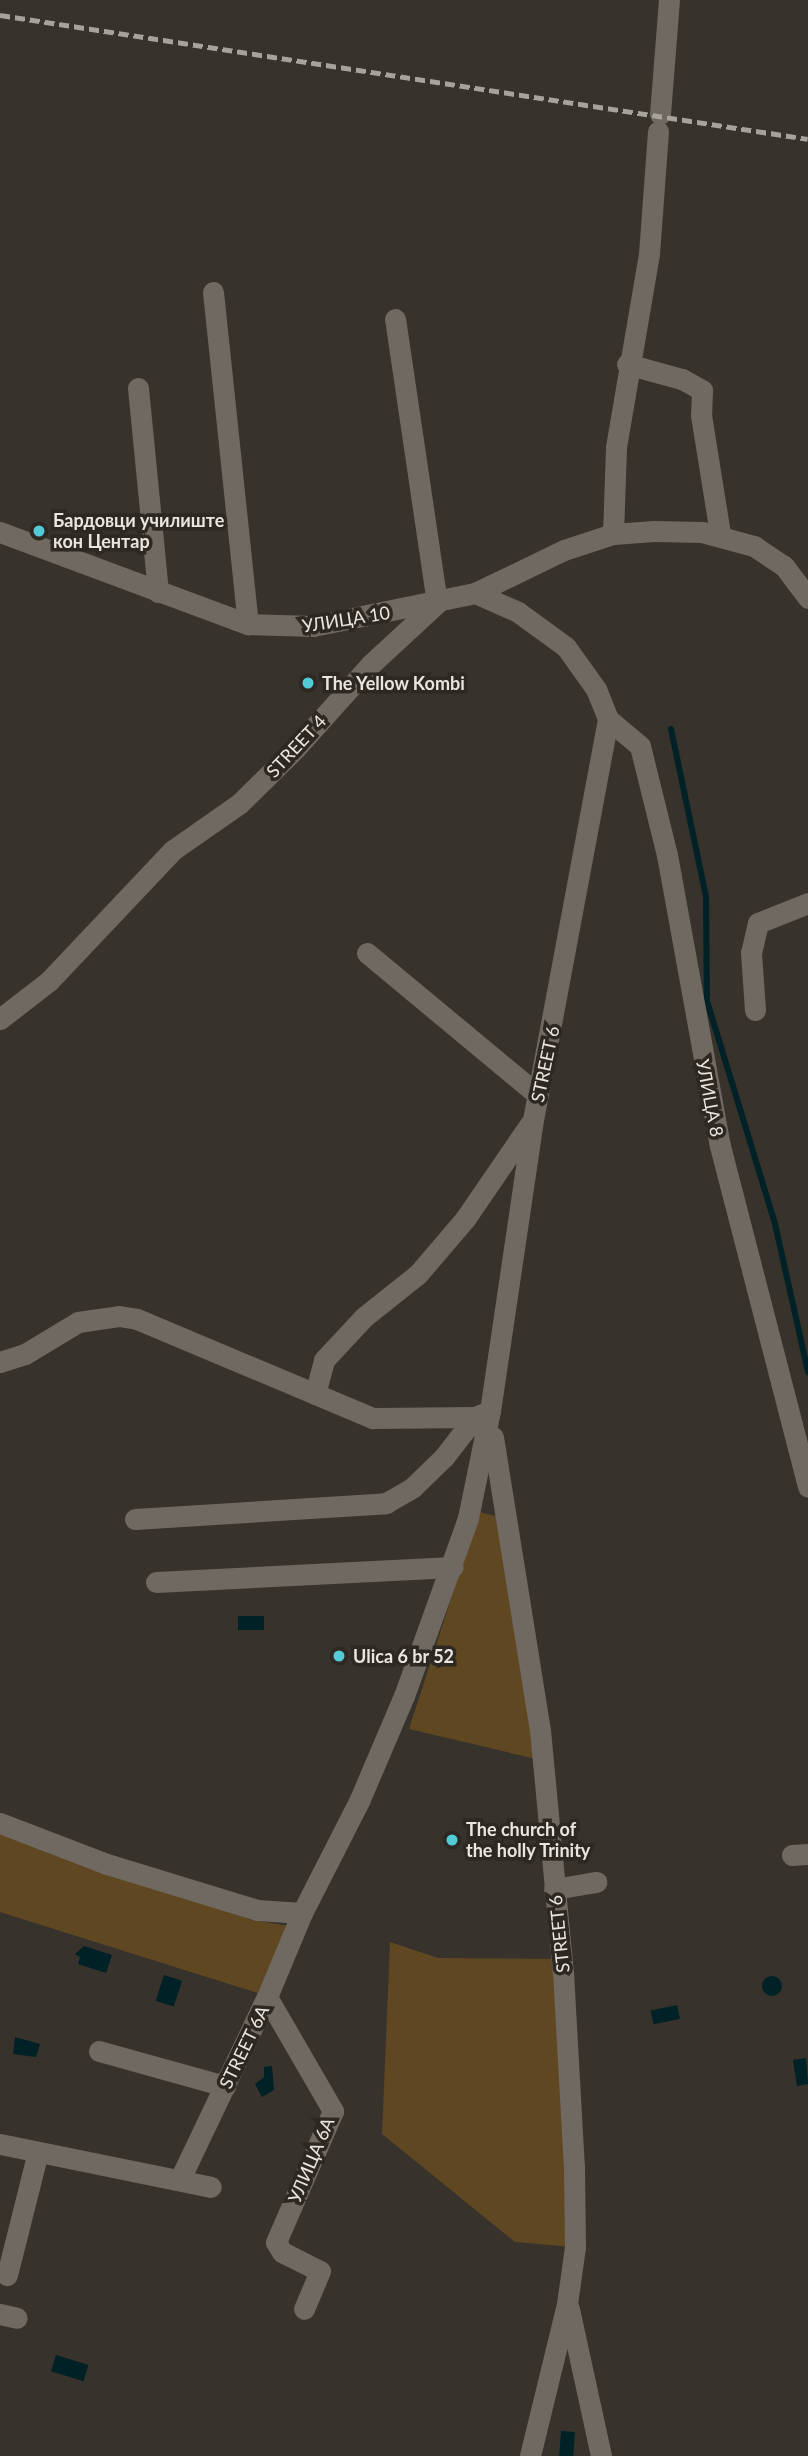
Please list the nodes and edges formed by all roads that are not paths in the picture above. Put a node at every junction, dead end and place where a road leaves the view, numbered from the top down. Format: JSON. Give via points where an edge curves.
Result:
{"nodes":[{"id":1,"x":668,"y":0,"type":"edge"},
{"id":2,"x":213,"y":292,"type":"dead end"},
{"id":3,"x":395,"y":318,"type":"dead end"},
{"id":4,"x":627,"y":364,"type":"junction"},
{"id":5,"x":138,"y":388,"type":"dead end"},
{"id":6,"x":0,"y":532,"type":"edge"},
{"id":7,"x":613,"y":534,"type":"junction"},
{"id":8,"x":720,"y":534,"type":"junction"},
{"id":9,"x":158,"y":592,"type":"junction"},
{"id":10,"x":475,"y":593,"type":"junction"},
{"id":11,"x":808,"y":598,"type":"edge"},
{"id":12,"x":437,"y":603,"type":"junction"},
{"id":13,"x":248,"y":624,"type":"junction"},
{"id":14,"x":608,"y":719,"type":"junction"},
{"id":15,"x":808,"y":903,"type":"edge"},
{"id":16,"x":367,"y":953,"type":"dead end"},
{"id":17,"x":755,"y":1010,"type":"dead end"},
{"id":18,"x":0,"y":1019,"type":"edge"},
{"id":19,"x":538,"y":1095,"type":"junction"},
{"id":20,"x":533,"y":1120,"type":"junction"},
{"id":21,"x":0,"y":1362,"type":"edge"},
{"id":22,"x":315,"y":1394,"type":"junction"},
{"id":23,"x":483,"y":1414,"type":"junction"},
{"id":24,"x":808,"y":1487,"type":"edge"},
{"id":25,"x":135,"y":1519,"type":"dead end"},
{"id":26,"x":453,"y":1567,"type":"junction"},
{"id":27,"x":156,"y":1582,"type":"dead end"},
{"id":28,"x":0,"y":1823,"type":"edge"},
{"id":29,"x":596,"y":1882,"type":"dead end"},
{"id":30,"x":554,"y":1889,"type":"junction"},
{"id":31,"x":302,"y":1913,"type":"junction"},
{"id":32,"x":267,"y":1997,"type":"junction"},
{"id":33,"x":99,"y":2051,"type":"dead end"},
{"id":34,"x":225,"y":2085,"type":"junction"},
{"id":35,"x":0,"y":2144,"type":"edge"},
{"id":36,"x":38,"y":2152,"type":"junction"},
{"id":37,"x":180,"y":2179,"type":"junction"},
{"id":38,"x":211,"y":2187,"type":"dead end"},
{"id":39,"x":7,"y":2274,"type":"dead end"},
{"id":40,"x":568,"y":2304,"type":"junction"},
{"id":41,"x":304,"y":2309,"type":"dead end"},
{"id":42,"x":530,"y":2456,"type":"edge"},
{"id":43,"x":601,"y":2456,"type":"edge"}],
"edges":[{"from":1,"to":4,"type":"street","via":[[649,254]]},
{"from":2,"to":13,"type":"street"},
{"from":3,"to":12,"type":"street"},
{"from":4,"to":7,"type":"street","via":[[616,447]]},
{"from":4,"to":8,"type":"street","via":[[682,379],[702,390],[701,415]]},
{"from":5,"to":9,"type":"street"},
{"from":6,"to":9,"type":"street","name":"УЛИЦА 10"},
{"from":7,"to":8,"type":"street","name":"УЛИЦА 10"},
{"from":7,"to":10,"type":"street","name":"УЛИЦА 10","via":[[564,550]]},
{"from":8,"to":11,"type":"street","name":"УЛИЦА 10","via":[[754,546],[784,566]]},
{"from":9,"to":13,"type":"street","name":"УЛИЦА 10"},
{"from":10,"to":12,"type":"street","name":"УЛИЦА 10"},
{"from":10,"to":14,"type":"street","via":[[518,612],[566,648],[596,689]]},
{"from":12,"to":13,"type":"street","name":"УЛИЦА 10","via":[[313,626]]},
{"from":12,"to":18,"type":"street","name":"STREET 4","via":[[370,665],[239,804],[173,850],[49,981]]},
{"from":14,"to":19,"type":"street","name":"STREET 6"},
{"from":14,"to":24,"type":"street","name":"УЛИЦА 8","via":[[640,746],[667,855],[720,1146]]},
{"from":15,"to":17,"type":"street","via":[[758,923],[751,953]]},
{"from":16,"to":19,"type":"street"},
{"from":19,"to":20,"type":"street","name":"STREET 6"},
{"from":20,"to":22,"type":"street","via":[[465,1219],[418,1274],[364,1317],[324,1360]]},
{"from":20,"to":23,"type":"street","name":"STREET 6"},
{"from":21,"to":22,"type":"street","via":[[24,1354],[78,1322],[118,1316],[137,1319]]},
{"from":22,"to":23,"type":"street","via":[[373,1418]]},
{"from":23,"to":25,"type":"street","via":[[412,1488],[386,1503]]},
{"from":23,"to":26,"type":"street","name":"STREET 6"},
{"from":23,"to":30,"type":"street","name":"STREET 6","via":[[540,1730]]},
{"from":26,"to":27,"type":"street"},
{"from":26,"to":31,"type":"street","name":"STREET 6","via":[[360,1799]]},
{"from":28,"to":31,"type":"street","via":[[107,1864],[257,1910]]},
{"from":29,"to":30,"type":"street"},
{"from":30,"to":40,"type":"street","name":"STREET 6","via":[[574,2166],[575,2247]]},
{"from":31,"to":32,"type":"street","name":"STREET 6A"},
{"from":32,"to":34,"type":"street","name":"STREET 6A"},
{"from":32,"to":41,"type":"street","name":"УЛИЦА 6A","via":[[333,2112],[276,2242],[282,2252],[320,2271]]},
{"from":33,"to":34,"type":"street"},
{"from":34,"to":37,"type":"street","name":"STREET 6A"},
{"from":35,"to":36,"type":"street"},
{"from":36,"to":37,"type":"street"},
{"from":36,"to":39,"type":"street"},
{"from":37,"to":38,"type":"street"},
{"from":40,"to":42,"type":"street","name":"STREET 6"},
{"from":40,"to":43,"type":"street"}]}
